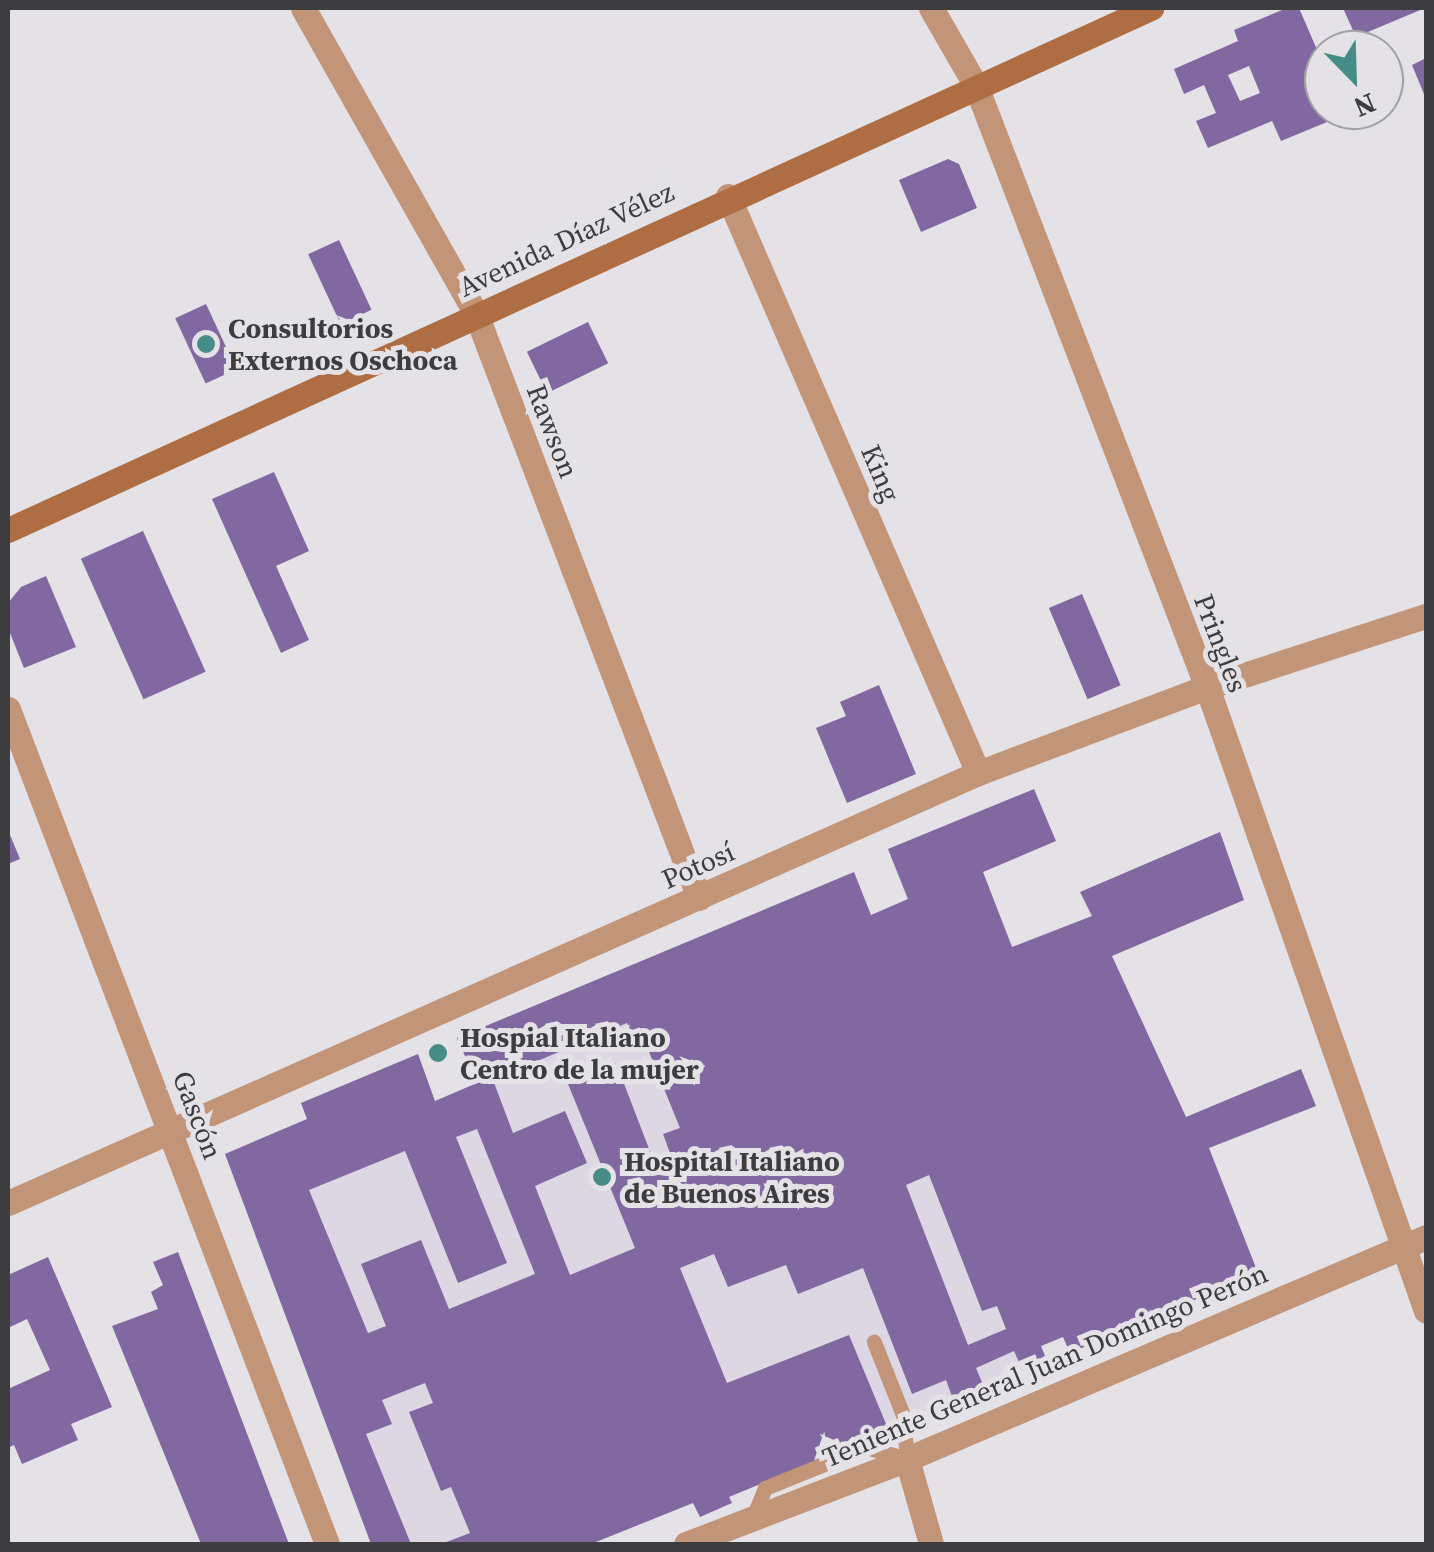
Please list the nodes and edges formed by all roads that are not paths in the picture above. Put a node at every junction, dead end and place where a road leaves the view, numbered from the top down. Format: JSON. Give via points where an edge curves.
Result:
{"nodes":[{"id":1,"x":304,"y":8,"type":"edge"},
{"id":2,"x":931,"y":8,"type":"edge"},
{"id":3,"x":1152,"y":8,"type":"edge"},
{"id":4,"x":976,"y":86,"type":"junction"},
{"id":5,"x":728,"y":196,"type":"junction"},
{"id":6,"x":476,"y":314,"type":"junction"},
{"id":7,"x":8,"y":530,"type":"edge"},
{"id":8,"x":1426,"y":616,"type":"edge"},
{"id":9,"x":1206,"y":687,"type":"junction"},
{"id":10,"x":8,"y":709,"type":"edge"},
{"id":11,"x":978,"y":773,"type":"junction"},
{"id":12,"x":700,"y":898,"type":"junction"},
{"id":13,"x":174,"y":1134,"type":"junction"},
{"id":14,"x":8,"y":1203,"type":"edge"},
{"id":15,"x":1417,"y":1242,"type":"edge"},
{"id":16,"x":1426,"y":1312,"type":"edge"},
{"id":17,"x":874,"y":1342,"type":"dead end"},
{"id":18,"x":907,"y":1459,"type":"junction"},
{"id":19,"x":327,"y":1544,"type":"edge"},
{"id":20,"x":686,"y":1544,"type":"edge"},
{"id":21,"x":931,"y":1544,"type":"edge"}],
"edges":[{"from":1,"to":6,"type":"street","name":"Rawson"},
{"from":2,"to":4,"type":"street","name":"Pringles"},
{"from":3,"to":4,"type":"main road","name":"Avenida Díaz Vélez"},
{"from":4,"to":5,"type":"main road","name":"Avenida Díaz Vélez"},
{"from":4,"to":9,"type":"street","name":"Pringles"},
{"from":5,"to":6,"type":"main road","name":"Avenida Díaz Vélez"},
{"from":5,"to":11,"type":"street","name":"King"},
{"from":6,"to":7,"type":"main road","name":"Avenida Díaz Vélez"},
{"from":6,"to":12,"type":"street","name":"Rawson"},
{"from":8,"to":9,"type":"street","name":"Potosí"},
{"from":9,"to":11,"type":"street","name":"Potosí"},
{"from":9,"to":15,"type":"street","name":"Pringles"},
{"from":10,"to":13,"type":"street","name":"Gascón"},
{"from":11,"to":12,"type":"street","name":"Potosí"},
{"from":12,"to":13,"type":"street","name":"Potosí","via":[[280,1078]]},
{"from":13,"to":14,"type":"street","name":"Potosí"},
{"from":13,"to":19,"type":"street","name":"Gascón"},
{"from":15,"to":16,"type":"street","name":"Pringles"},
{"from":15,"to":18,"type":"street","name":"Teniente General Juan Domingo Perón"},
{"from":17,"to":18,"type":"lane","via":[[904,1415]]},
{"from":18,"to":20,"type":"street","name":"Teniente General Juan Domingo Perón"},
{"from":18,"to":21,"type":"street"}]}
